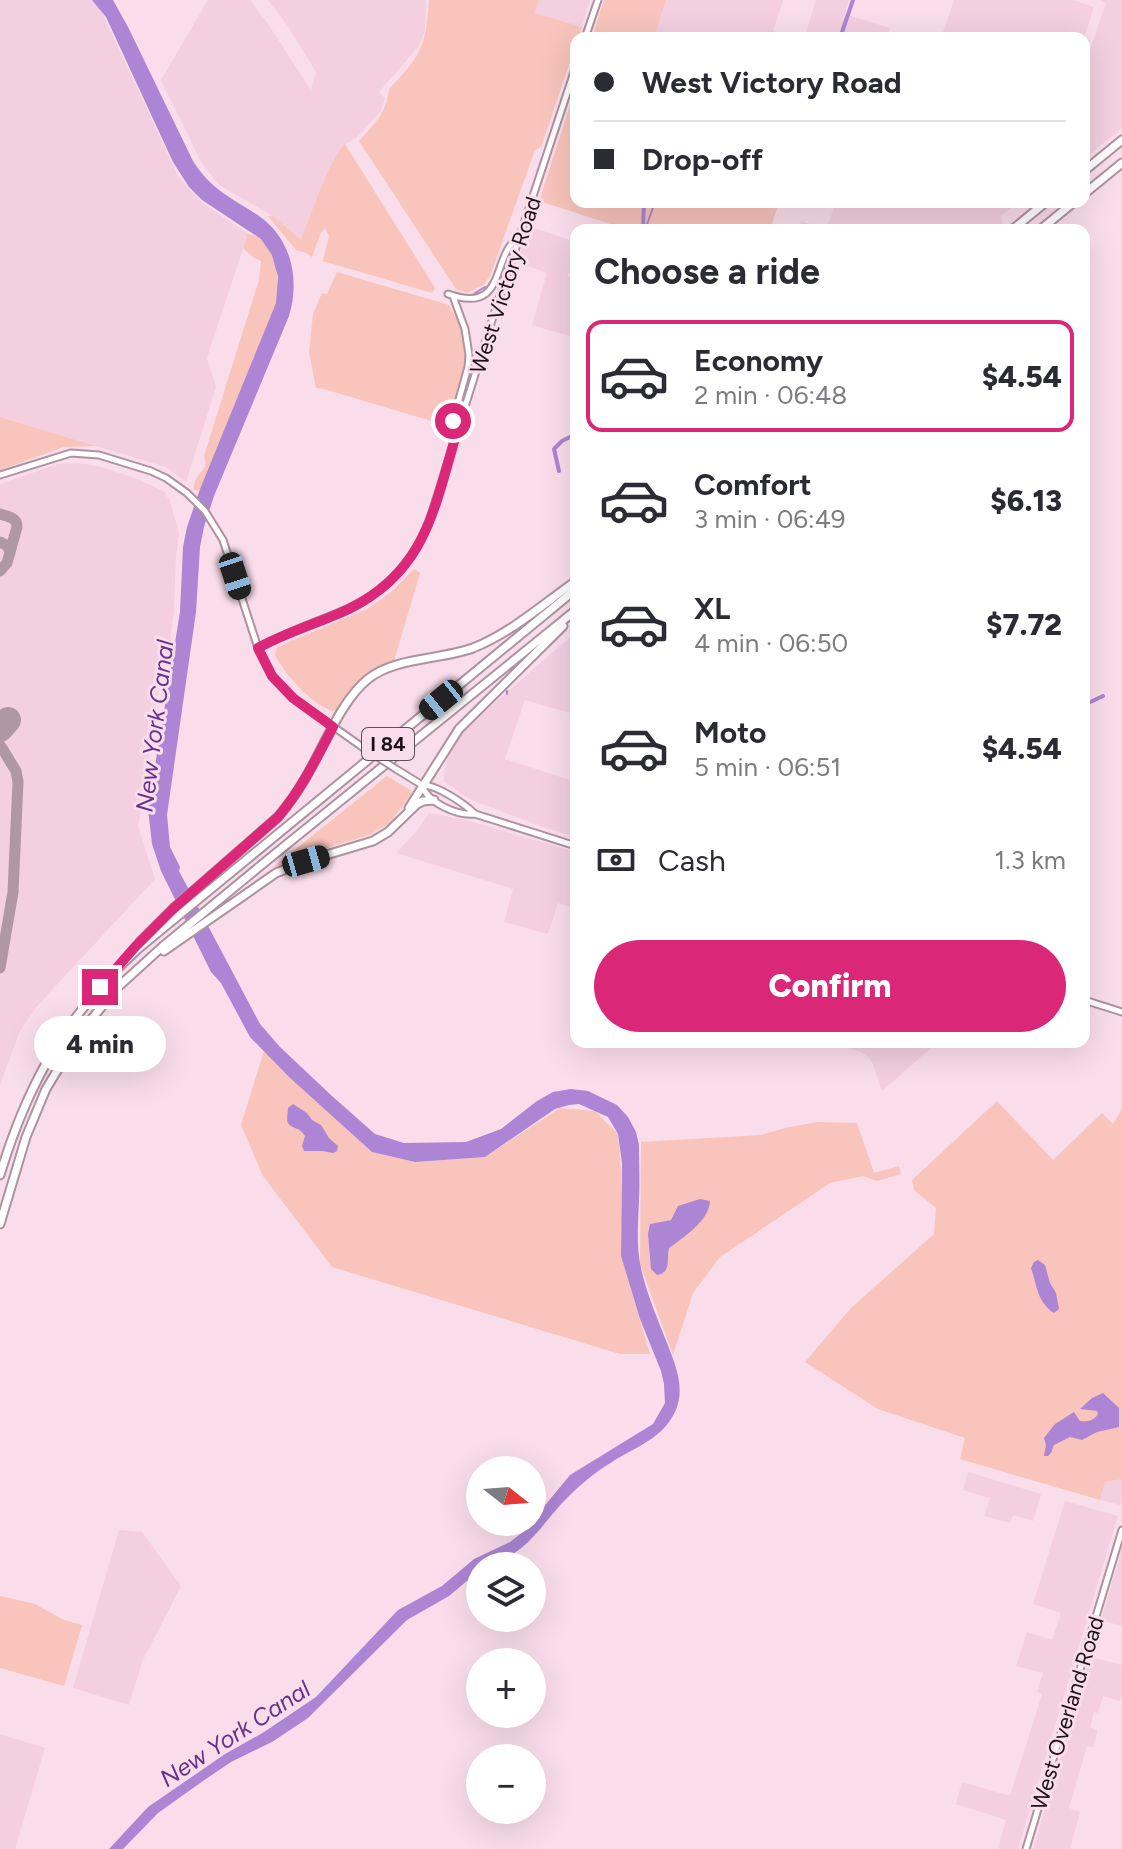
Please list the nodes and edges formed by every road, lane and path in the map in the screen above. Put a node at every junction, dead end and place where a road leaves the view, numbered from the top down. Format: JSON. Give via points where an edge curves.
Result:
{"nodes":[{"id":1,"x":598,"y":0,"type":"edge"},
{"id":2,"x":587,"y":32,"type":"edge"},
{"id":3,"x":570,"y":84,"type":"edge"},
{"id":4,"x":1122,"y":140,"type":"edge"},
{"id":5,"x":1122,"y":163,"type":"edge"},
{"id":6,"x":1090,"y":166,"type":"edge"},
{"id":7,"x":1090,"y":189,"type":"edge"},
{"id":8,"x":1039,"y":208,"type":"edge"},
{"id":9,"x":1067,"y":208,"type":"edge"},
{"id":10,"x":1019,"y":224,"type":"edge"},
{"id":11,"x":1047,"y":224,"type":"edge"},
{"id":12,"x":520,"y":236,"type":"junction"},
{"id":13,"x":448,"y":294,"type":"dead end"},
{"id":14,"x":454,"y":299,"type":"dead end"},
{"id":15,"x":457,"y":432,"type":"junction"},
{"id":16,"x":0,"y":475,"type":"edge"},
{"id":17,"x":570,"y":585,"type":"edge"},
{"id":18,"x":570,"y":594,"type":"edge"},
{"id":19,"x":570,"y":616,"type":"edge"},
{"id":20,"x":570,"y":617,"type":"edge"},
{"id":21,"x":258,"y":648,"type":"junction"},
{"id":22,"x":333,"y":727,"type":"junction"},
{"id":23,"x":422,"y":785,"type":"junction"},
{"id":24,"x":434,"y":800,"type":"junction"},
{"id":25,"x":407,"y":813,"type":"junction"},
{"id":26,"x":475,"y":814,"type":"junction"},
{"id":27,"x":570,"y":844,"type":"edge"},
{"id":28,"x":176,"y":912,"type":"junction"},
{"id":29,"x":208,"y":915,"type":"junction"},
{"id":30,"x":1090,"y":1002,"type":"edge"},
{"id":31,"x":1122,"y":1012,"type":"edge"},
{"id":32,"x":0,"y":1175,"type":"edge"},
{"id":33,"x":0,"y":1224,"type":"edge"},
{"id":34,"x":1122,"y":1530,"type":"edge"},
{"id":35,"x":1026,"y":1849,"type":"edge"}],
"edges":[{"from":1,"to":2,"type":"main road"},
{"from":3,"to":12,"type":"main road","name":"West Victory Road"},
{"from":4,"to":6,"type":"highway"},
{"from":5,"to":7,"type":"highway"},
{"from":8,"to":10,"type":"highway"},
{"from":9,"to":11,"type":"highway"},
{"from":12,"to":13,"type":"main road","via":[[507,249],[489,290],[477,297]]},
{"from":12,"to":15,"type":"main road","name":"West Victory Road"},
{"from":14,"to":15,"type":"main road","via":[[469,355],[453,421]]},
{"from":15,"to":21,"type":"main road","name":"West Victory Road","via":[[428,525],[394,578],[356,605]]},
{"from":16,"to":21,"type":"main road","via":[[71,453],[99,455],[159,475],[192,498],[215,525]]},
{"from":17,"to":22,"type":"highway","via":[[477,646],[395,665],[372,676]]},
{"from":18,"to":28,"type":"highway","number":"I 84","via":[[199,899]]},
{"from":19,"to":29,"type":"highway","number":"I 84"},
{"from":20,"to":23,"type":"highway","via":[[459,729]]},
{"from":21,"to":22,"type":"main road","via":[[272,676]]},
{"from":22,"to":23,"type":"main road","bridge":true},
{"from":22,"to":28,"type":"highway","via":[[278,817]]},
{"from":23,"to":24,"type":"main road"},
{"from":23,"to":25,"type":"highway"},
{"from":23,"to":26,"type":"main road","via":[[434,787]]},
{"from":24,"to":25,"type":"highway"},
{"from":24,"to":26,"type":"main road"},
{"from":25,"to":29,"type":"highway","via":[[381,837],[290,867]]},
{"from":26,"to":27,"type":"main road"},
{"from":28,"to":32,"type":"highway","number":"I 84","via":[[100,987],[61,1036],[17,1122]]},
{"from":29,"to":33,"type":"highway","via":[[139,967],[89,1021],[55,1073],[31,1124]]},
{"from":30,"to":31,"type":"main road"},
{"from":34,"to":35,"type":"main road","name":"West Overland Road"}]}
